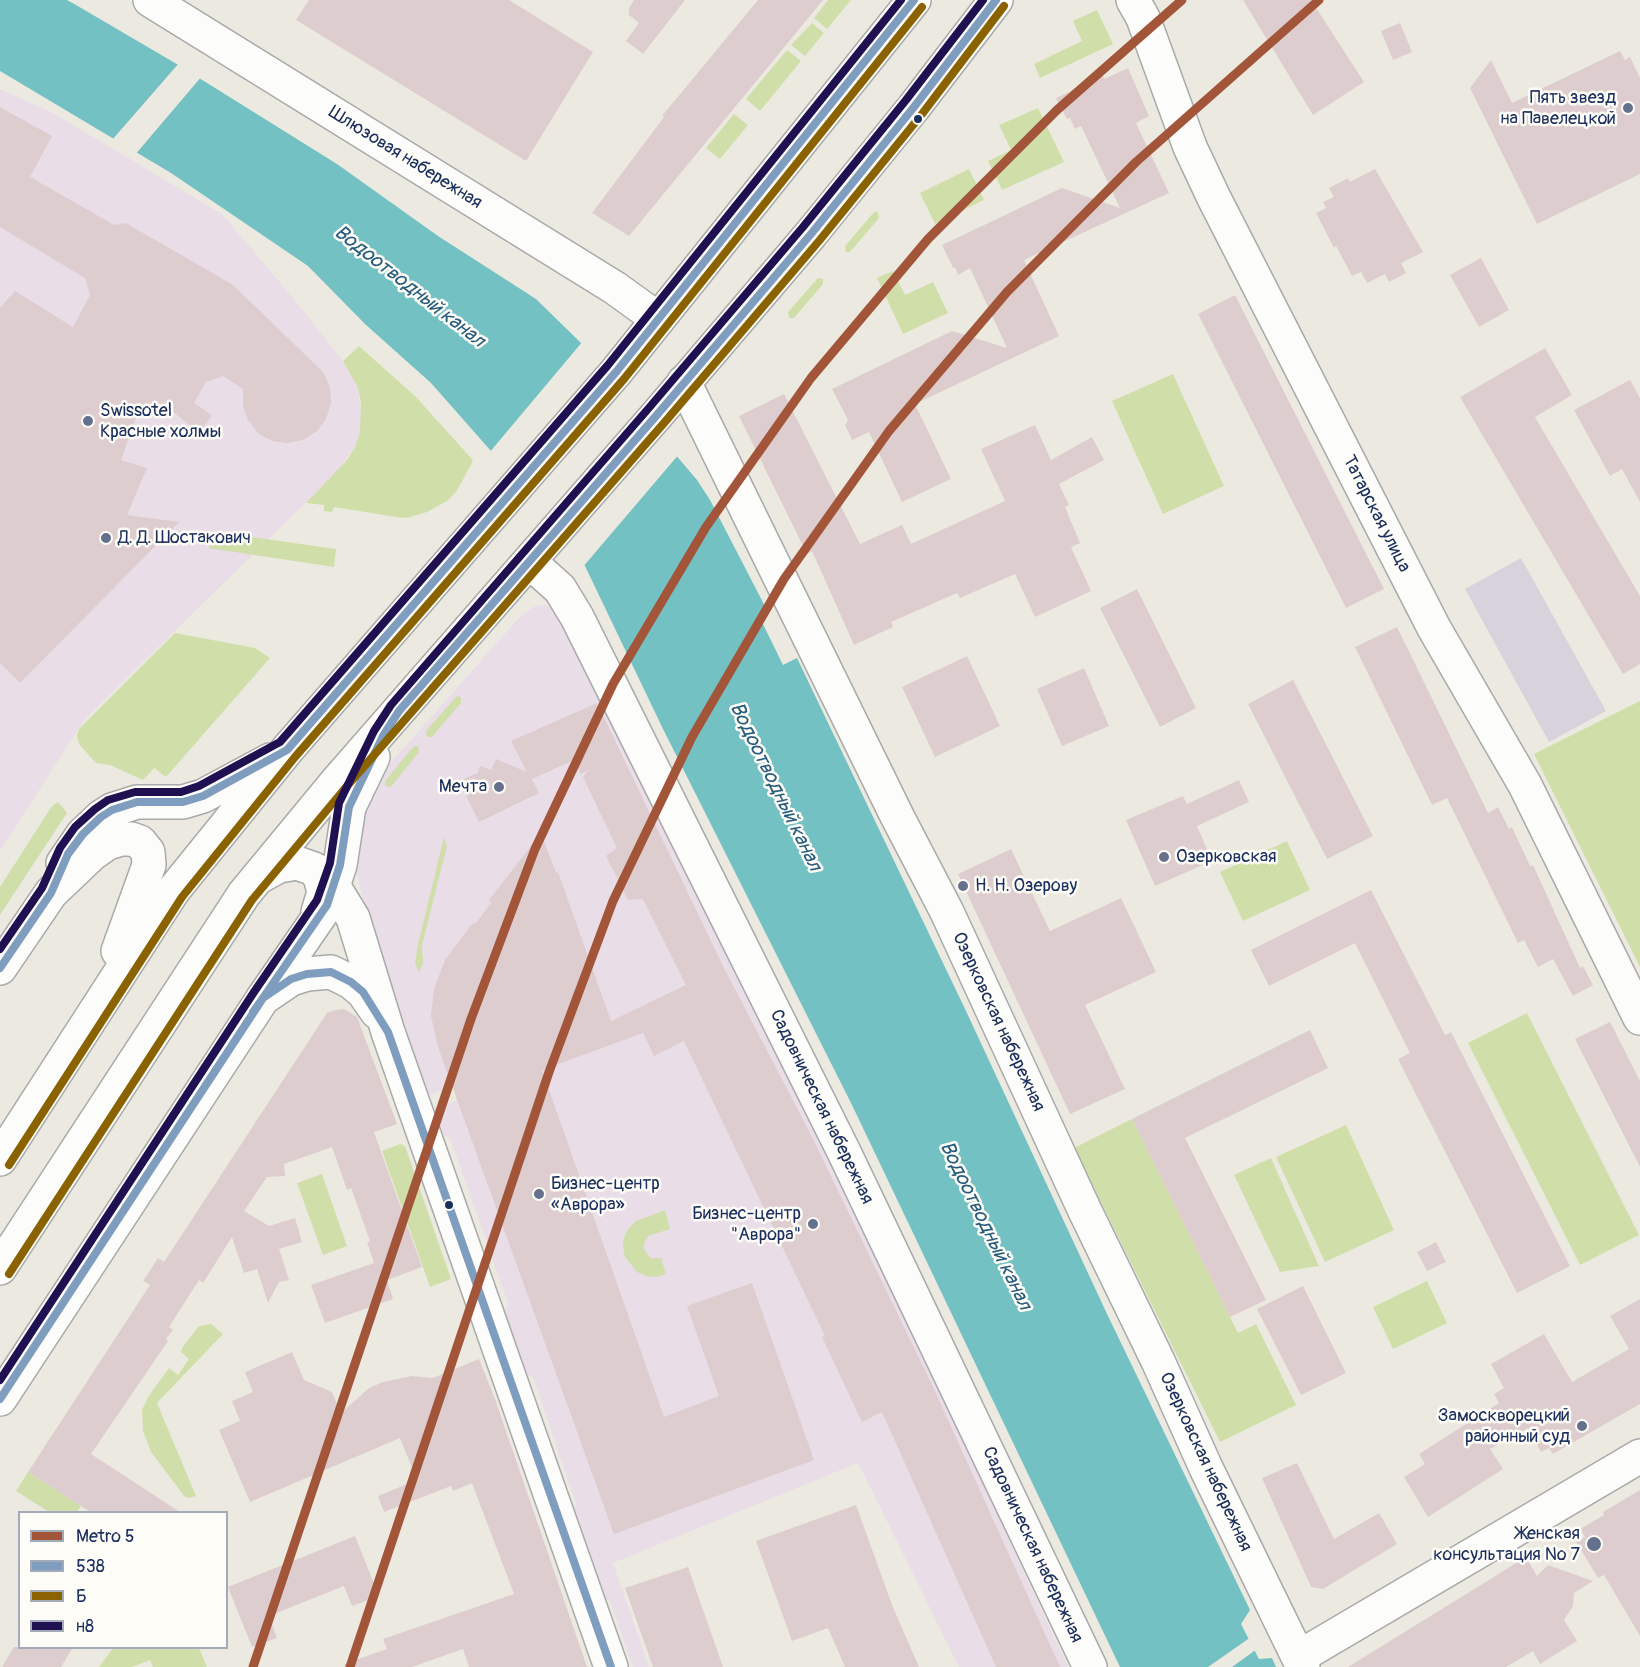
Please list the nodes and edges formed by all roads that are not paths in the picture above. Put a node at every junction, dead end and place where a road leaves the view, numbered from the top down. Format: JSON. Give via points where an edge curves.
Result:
{"nodes":[{"id":1,"x":150,"y":0,"type":"edge"},
{"id":2,"x":914,"y":0,"type":"edge"},
{"id":3,"x":996,"y":0,"type":"edge"},
{"id":4,"x":1133,"y":0,"type":"edge"},
{"id":5,"x":658,"y":319,"type":"junction"},
{"id":6,"x":684,"y":382,"type":"junction"},
{"id":7,"x":530,"y":562,"type":"junction"},
{"id":8,"x":399,"y":711,"type":"junction"},
{"id":9,"x":287,"y":750,"type":"junction"},
{"id":10,"x":250,"y":886,"type":"junction"},
{"id":11,"x":334,"y":887,"type":"junction"},
{"id":12,"x":51,"y":893,"type":"junction"},
{"id":13,"x":313,"y":924,"type":"junction"},
{"id":14,"x":0,"y":968,"type":"edge"},
{"id":15,"x":263,"y":998,"type":"junction"},
{"id":16,"x":95,"y":1013,"type":"junction"},
{"id":17,"x":1640,"y":1017,"type":"edge"},
{"id":18,"x":388,"y":1032,"type":"junction"},
{"id":19,"x":0,"y":1159,"type":"edge"},
{"id":20,"x":0,"y":1268,"type":"edge"},
{"id":21,"x":0,"y":1399,"type":"edge"},
{"id":22,"x":1640,"y":1456,"type":"edge"},
{"id":23,"x":1301,"y":1662,"type":"edge"},
{"id":24,"x":611,"y":1667,"type":"edge"},
{"id":25,"x":1090,"y":1667,"type":"edge"}],
"edges":[{"from":1,"to":5,"type":"street","name":"Шлюзовая набережная","via":[[615,288]]},
{"from":2,"to":5,"type":"street"},
{"from":3,"to":6,"type":"street","via":[[885,143]]},
{"from":4,"to":17,"type":"street","name":"Татарская улица","via":[[1214,198],[1434,628],[1526,785]]},
{"from":5,"to":9,"type":"street"},
{"from":6,"to":7,"type":"street"},
{"from":6,"to":23,"type":"street","name":"Озерковская набережная","via":[[947,912],[1206,1468]]},
{"from":7,"to":8,"type":"street"},
{"from":7,"to":25,"type":"street","name":"Садовническая набережная","via":[[560,589],[577,617],[844,1152]]},
{"from":8,"to":10,"type":"street"},
{"from":8,"to":11,"type":"street","via":[[349,807]]},
{"from":9,"to":12,"type":"street","via":[[203,796],[183,802],[137,802],[112,810],[83,834],[68,854]]},
{"from":9,"to":16,"type":"street","via":[[173,891]]},
{"from":10,"to":13,"type":"street","via":[[279,866],[297,863],[314,869],[324,892]]},
{"from":10,"to":20,"type":"street"},
{"from":11,"to":13,"type":"street"},
{"from":11,"to":18,"type":"street","via":[[353,918]]},
{"from":12,"to":14,"type":"street"},
{"from":12,"to":16,"type":"street","via":[[108,843],[131,839],[141,842],[148,852],[141,889]]},
{"from":13,"to":15,"type":"street"},
{"from":15,"to":18,"type":"street","via":[[291,979],[331,972],[363,992]]},
{"from":15,"to":21,"type":"street"},
{"from":16,"to":19,"type":"street"},
{"from":18,"to":24,"type":"street"},
{"from":22,"to":23,"type":"street"}]}
